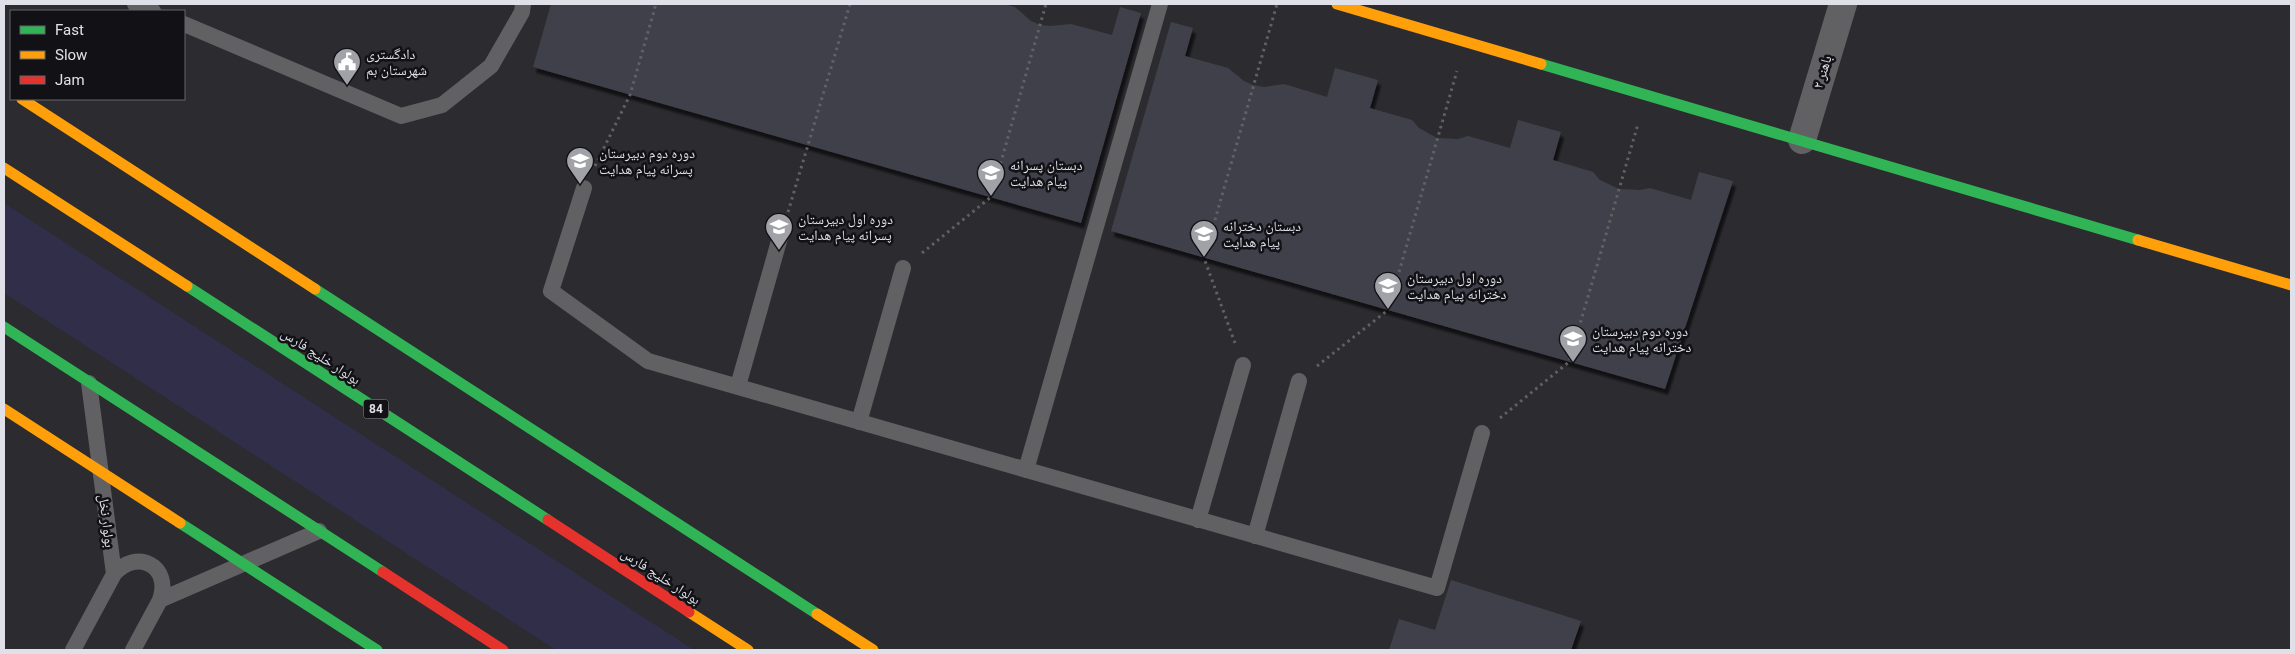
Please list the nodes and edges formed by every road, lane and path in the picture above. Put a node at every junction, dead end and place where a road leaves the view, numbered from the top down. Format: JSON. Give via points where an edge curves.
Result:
{"nodes":[{"id":1,"x":135,"y":4,"type":"edge"},
{"id":2,"x":523,"y":4,"type":"edge"},
{"id":3,"x":656,"y":4,"type":"edge"},
{"id":4,"x":850,"y":4,"type":"edge"},
{"id":5,"x":1046,"y":4,"type":"edge"},
{"id":6,"x":1160,"y":4,"type":"edge"},
{"id":7,"x":1277,"y":4,"type":"edge"},
{"id":8,"x":1337,"y":4,"type":"edge"},
{"id":9,"x":1843,"y":4,"type":"edge"},
{"id":10,"x":150,"y":10,"type":"edge"},
{"id":11,"x":185,"y":24,"type":"edge"},
{"id":12,"x":1465,"y":42,"type":"junction"},
{"id":13,"x":1646,"y":94,"type":"junction"},
{"id":14,"x":24,"y":100,"type":"edge"},
{"id":15,"x":1802,"y":140,"type":"junction"},
{"id":16,"x":4,"y":168,"type":"edge"},
{"id":17,"x":584,"y":188,"type":"joint"},
{"id":18,"x":781,"y":234,"type":"joint"},
{"id":19,"x":903,"y":268,"type":"joint"},
{"id":20,"x":2291,"y":285,"type":"edge"},
{"id":21,"x":4,"y":327,"type":"edge"},
{"id":22,"x":1243,"y":365,"type":"joint"},
{"id":23,"x":1299,"y":381,"type":"joint"},
{"id":24,"x":89,"y":383,"type":"junction"},
{"id":25,"x":738,"y":386,"type":"junction"},
{"id":26,"x":4,"y":409,"type":"edge"},
{"id":27,"x":859,"y":422,"type":"junction"},
{"id":28,"x":1482,"y":433,"type":"joint"},
{"id":29,"x":1026,"y":470,"type":"junction"},
{"id":30,"x":100,"y":471,"type":"junction"},
{"id":31,"x":1198,"y":520,"type":"junction"},
{"id":32,"x":319,"y":531,"type":"junction"},
{"id":33,"x":1255,"y":536,"type":"junction"},
{"id":34,"x":244,"y":564,"type":"junction"},
{"id":35,"x":114,"y":574,"type":"junction"},
{"id":36,"x":160,"y":600,"type":"junction"},
{"id":37,"x":73,"y":650,"type":"edge"},
{"id":38,"x":134,"y":650,"type":"edge"},
{"id":39,"x":377,"y":650,"type":"edge"},
{"id":40,"x":503,"y":650,"type":"edge"},
{"id":41,"x":748,"y":650,"type":"edge"},
{"id":42,"x":873,"y":650,"type":"edge"}],
"edges":[{"from":1,"to":10,"type":"lane"},
{"from":2,"to":11,"type":"lane","via":[[522,12],[491,66],[442,105],[401,116]]},
{"from":3,"to":17,"type":"path","via":[[630,95]]},
{"from":4,"to":18,"type":"path"},
{"from":5,"to":19,"type":"path","via":[[991,198]]},
{"from":6,"to":29,"type":"lane"},
{"from":7,"to":22,"type":"path","via":[[1204,258]]},
{"from":8,"to":12,"type":"main road"},
{"from":9,"to":15,"type":"street","name":"باهنر ۲"},
{"from":12,"to":13,"type":"main road"},
{"from":12,"to":23,"type":"path","via":[[1388,310]]},
{"from":13,"to":15,"type":"main road"},
{"from":13,"to":28,"type":"path","via":[[1569,362]]},
{"from":14,"to":42,"type":"main road"},
{"from":15,"to":20,"type":"main road"},
{"from":16,"to":41,"type":"main road","name":"بولوار خلیج فارس","number":"84"},
{"from":17,"to":25,"type":"lane","via":[[551,291],[648,360]]},
{"from":18,"to":25,"type":"lane"},
{"from":19,"to":27,"type":"lane"},
{"from":21,"to":24,"type":"main road"},
{"from":22,"to":31,"type":"lane"},
{"from":23,"to":33,"type":"lane"},
{"from":24,"to":30,"type":"lane","name":"بولوار نخل"},
{"from":24,"to":32,"type":"main road"},
{"from":25,"to":27,"type":"lane"},
{"from":26,"to":30,"type":"main road"},
{"from":27,"to":29,"type":"lane"},
{"from":28,"to":33,"type":"lane","via":[[1437,588]]},
{"from":29,"to":31,"type":"lane"},
{"from":30,"to":34,"type":"main road"},
{"from":30,"to":35,"type":"lane","name":"بولوار نخل"},
{"from":31,"to":33,"type":"lane"},
{"from":32,"to":34,"type":"lane"},
{"from":32,"to":40,"type":"main road"},
{"from":34,"to":36,"type":"lane"},
{"from":34,"to":39,"type":"main road"},
{"from":35,"to":36,"type":"lane","via":[[130,562],[150,564],[162,580]]},
{"from":35,"to":37,"type":"lane"},
{"from":36,"to":38,"type":"lane"}]}
